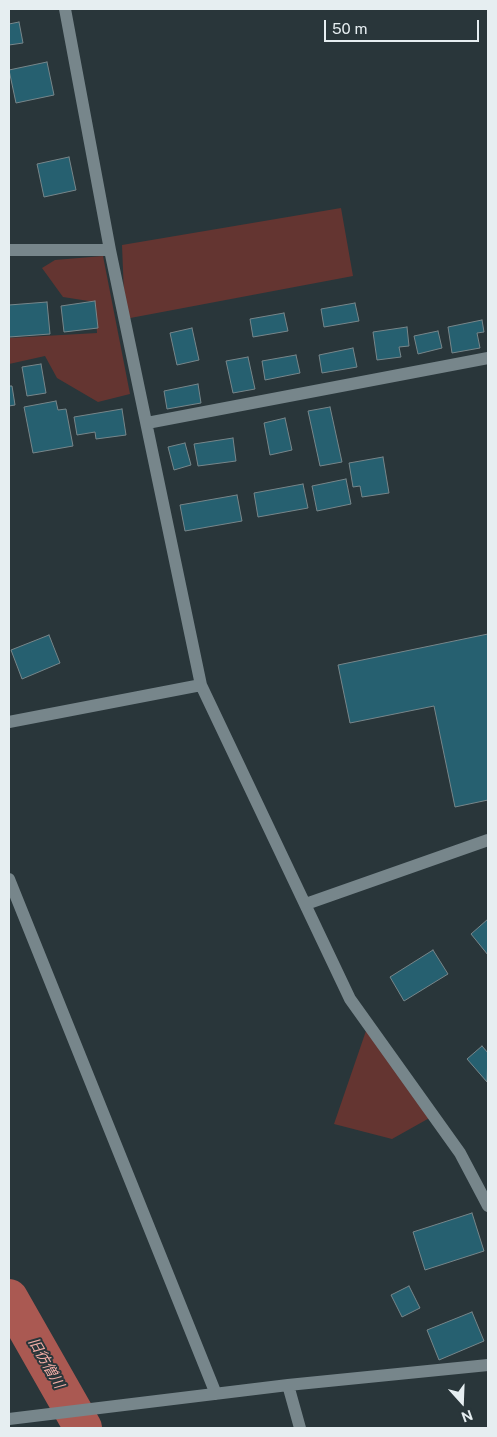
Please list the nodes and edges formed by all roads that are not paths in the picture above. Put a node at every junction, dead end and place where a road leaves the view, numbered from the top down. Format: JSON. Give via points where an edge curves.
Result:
{"nodes":[{"id":1,"x":65,"y":9,"type":"edge"},
{"id":2,"x":9,"y":250,"type":"edge"},
{"id":3,"x":110,"y":250,"type":"junction"},
{"id":4,"x":488,"y":358,"type":"edge"},
{"id":5,"x":147,"y":423,"type":"junction"},
{"id":6,"x":201,"y":685,"type":"junction"},
{"id":7,"x":9,"y":722,"type":"edge"},
{"id":8,"x":488,"y":840,"type":"edge"},
{"id":9,"x":9,"y":879,"type":"edge"},
{"id":10,"x":306,"y":904,"type":"junction"},
{"id":11,"x":488,"y":1206,"type":"edge"},
{"id":12,"x":488,"y":1366,"type":"edge"},
{"id":13,"x":288,"y":1385,"type":"junction"},
{"id":14,"x":216,"y":1394,"type":"junction"},
{"id":15,"x":9,"y":1419,"type":"edge"},
{"id":16,"x":34,"y":1422,"type":"edge"},
{"id":17,"x":300,"y":1428,"type":"edge"}],
"edges":[{"from":1,"to":3,"type":"street"},
{"from":2,"to":3,"type":"street"},
{"from":3,"to":5,"type":"street"},
{"from":4,"to":5,"type":"street"},
{"from":5,"to":6,"type":"street"},
{"from":6,"to":7,"type":"street"},
{"from":6,"to":10,"type":"street"},
{"from":8,"to":10,"type":"street"},
{"from":9,"to":14,"type":"street"},
{"from":10,"to":11,"type":"street","via":[[350,999],[460,1153]]},
{"from":12,"to":13,"type":"street"},
{"from":13,"to":14,"type":"street"},
{"from":13,"to":17,"type":"street"},
{"from":14,"to":16,"type":"street"},
{"from":15,"to":16,"type":"street"}]}
